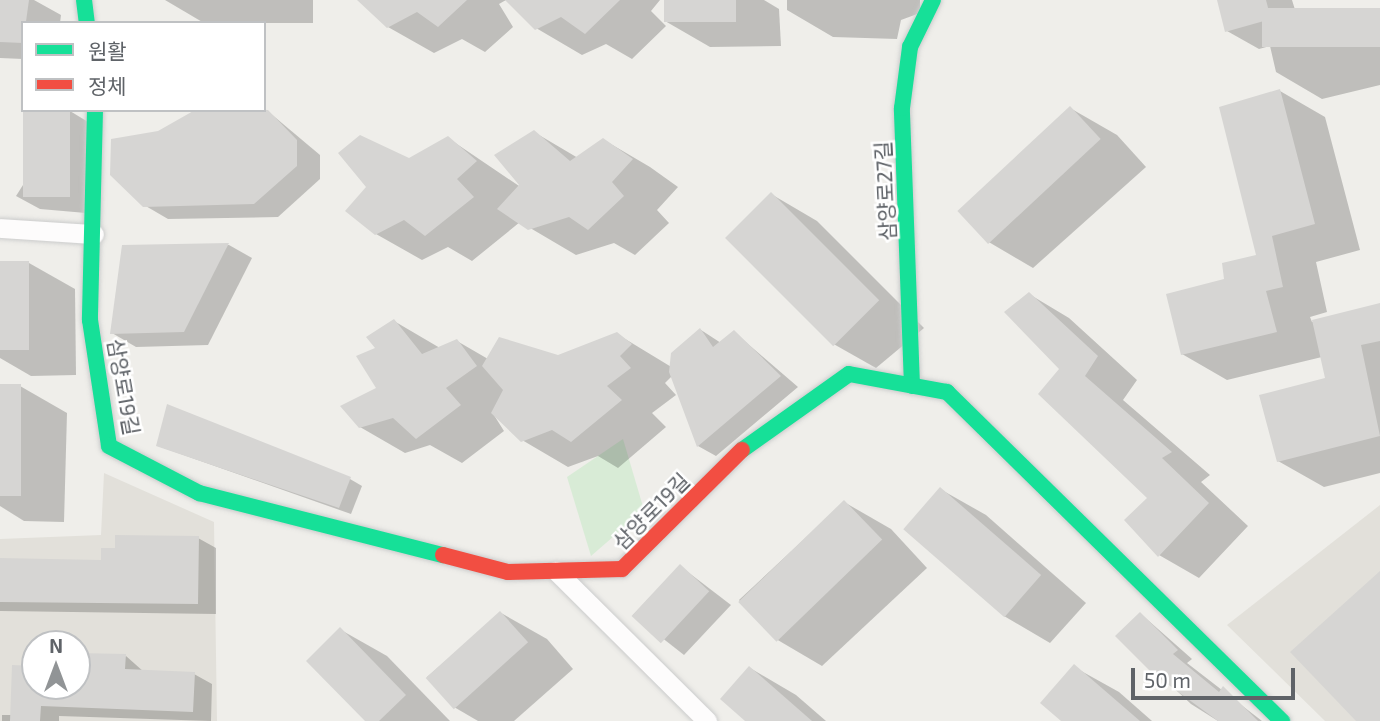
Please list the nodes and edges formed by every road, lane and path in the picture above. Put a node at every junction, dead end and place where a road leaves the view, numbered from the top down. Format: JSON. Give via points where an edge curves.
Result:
{"nodes":[{"id":1,"x":84,"y":0,"type":"edge"},
{"id":2,"x":933,"y":0,"type":"edge"},
{"id":3,"x":87,"y":21,"type":"edge"},
{"id":4,"x":95,"y":112,"type":"edge"},
{"id":5,"x":0,"y":228,"type":"edge"},
{"id":6,"x":94,"y":234,"type":"junction"},
{"id":7,"x":912,"y":386,"type":"junction"},
{"id":8,"x":556,"y":571,"type":"junction"},
{"id":9,"x":707,"y":721,"type":"edge"},
{"id":10,"x":1282,"y":721,"type":"edge"}],
"edges":[{"from":1,"to":3,"type":"street"},
{"from":2,"to":7,"type":"street","name":"삼양로27길","via":[[910,47],[902,108]]},
{"from":4,"to":6,"type":"street","name":"삼양로19길"},
{"from":5,"to":6,"type":"street"},
{"from":6,"to":8,"type":"street","name":"삼양로19길","via":[[90,320],[109,446],[199,494],[508,572]]},
{"from":7,"to":8,"type":"street","name":"삼양로19길","via":[[849,374],[759,433],[622,569]]},
{"from":7,"to":10,"type":"street","name":"삼양로19길","via":[[947,392]]},
{"from":8,"to":9,"type":"street"}]}
